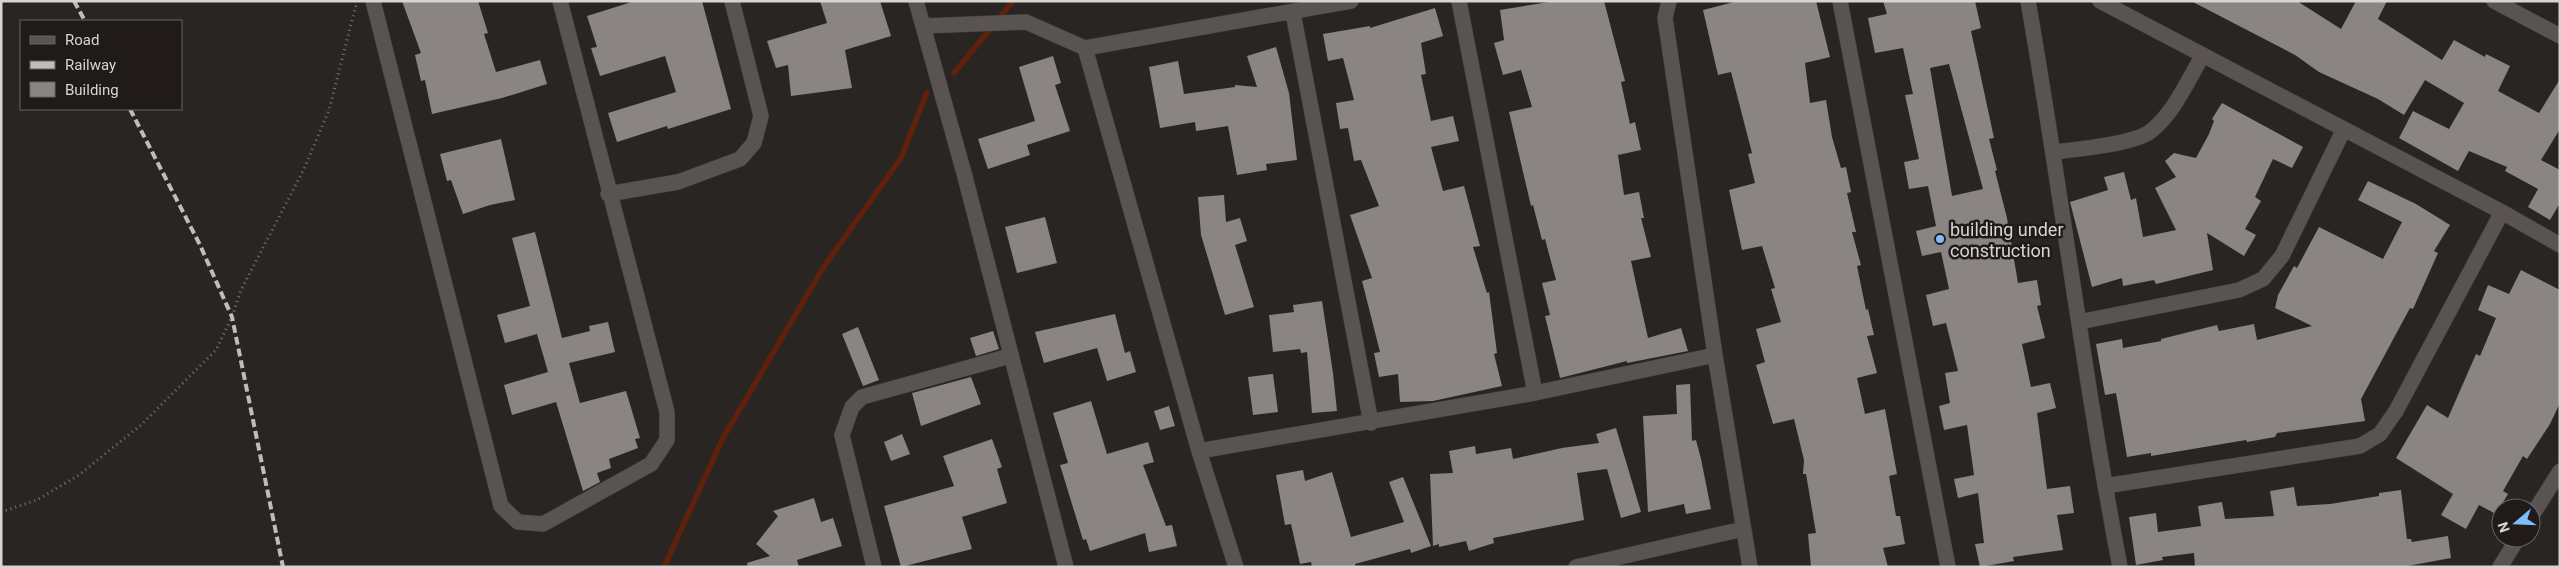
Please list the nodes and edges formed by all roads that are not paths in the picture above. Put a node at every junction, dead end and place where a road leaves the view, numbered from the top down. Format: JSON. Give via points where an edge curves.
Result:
{"nodes":[{"id":1,"x":374,"y":1,"type":"edge"},
{"id":2,"x":560,"y":1,"type":"edge"},
{"id":3,"x":732,"y":1,"type":"edge"},
{"id":4,"x":916,"y":1,"type":"edge"},
{"id":5,"x":1351,"y":1,"type":"edge"},
{"id":6,"x":1459,"y":1,"type":"edge"},
{"id":7,"x":1669,"y":1,"type":"edge"},
{"id":8,"x":1840,"y":1,"type":"edge"},
{"id":9,"x":2028,"y":1,"type":"edge"},
{"id":10,"x":2100,"y":1,"type":"edge"},
{"id":11,"x":2494,"y":1,"type":"edge"},
{"id":12,"x":1293,"y":13,"type":"junction"},
{"id":13,"x":923,"y":26,"type":"junction"},
{"id":14,"x":2560,"y":36,"type":"edge"},
{"id":15,"x":1084,"y":48,"type":"junction"},
{"id":16,"x":2203,"y":55,"type":"junction"},
{"id":17,"x":2344,"y":129,"type":"junction"},
{"id":18,"x":2055,"y":152,"type":"junction"},
{"id":19,"x":608,"y":194,"type":"junction"},
{"id":20,"x":2502,"y":212,"type":"junction"},
{"id":21,"x":2560,"y":245,"type":"edge"},
{"id":22,"x":2079,"y":322,"type":"junction"},
{"id":23,"x":1715,"y":355,"type":"junction"},
{"id":24,"x":1010,"y":356,"type":"junction"},
{"id":25,"x":1535,"y":393,"type":"junction"},
{"id":26,"x":1371,"y":423,"type":"junction"},
{"id":27,"x":1199,"y":451,"type":"junction"},
{"id":28,"x":2560,"y":471,"type":"edge"},
{"id":29,"x":2105,"y":486,"type":"junction"},
{"id":30,"x":2541,"y":502,"type":"edge"},
{"id":31,"x":1743,"y":529,"type":"junction"},
{"id":32,"x":2512,"y":548,"type":"edge"},
{"id":33,"x":874,"y":567,"type":"edge"},
{"id":34,"x":1066,"y":567,"type":"edge"},
{"id":35,"x":1236,"y":567,"type":"edge"},
{"id":36,"x":1576,"y":567,"type":"edge"},
{"id":37,"x":1750,"y":567,"type":"edge"},
{"id":38,"x":1948,"y":567,"type":"edge"},
{"id":39,"x":2120,"y":567,"type":"edge"},
{"id":40,"x":2500,"y":567,"type":"edge"}],
"edges":[{"from":1,"to":19,"type":"street","via":[[500,506],[518,522],[543,524],[651,464],[668,440],[667,412]]},
{"from":2,"to":19,"type":"street"},
{"from":3,"to":19,"type":"street","via":[[762,116],[754,143],[740,159],[678,182]]},
{"from":4,"to":13,"type":"street"},
{"from":5,"to":12,"type":"street"},
{"from":6,"to":25,"type":"street"},
{"from":7,"to":23,"type":"street","via":[[1665,18]]},
{"from":8,"to":38,"type":"street"},
{"from":9,"to":18,"type":"street"},
{"from":10,"to":16,"type":"street"},
{"from":11,"to":14,"type":"street"},
{"from":12,"to":15,"type":"street"},
{"from":12,"to":26,"type":"street"},
{"from":13,"to":15,"type":"street","via":[[1026,22]]},
{"from":13,"to":24,"type":"street"},
{"from":15,"to":27,"type":"street"},
{"from":16,"to":17,"type":"street"},
{"from":16,"to":18,"type":"street","via":[[2165,118],[2150,132],[2132,139]]},
{"from":17,"to":20,"type":"street"},
{"from":17,"to":22,"type":"street","via":[[2282,256],[2263,279],[2239,290]]},
{"from":18,"to":22,"type":"street"},
{"from":20,"to":21,"type":"street"},
{"from":20,"to":29,"type":"street","via":[[2396,411],[2380,434],[2360,446]]},
{"from":22,"to":29,"type":"street"},
{"from":23,"to":25,"type":"street"},
{"from":23,"to":31,"type":"street"},
{"from":24,"to":33,"type":"street","via":[[862,397],[852,407],[842,435]]},
{"from":24,"to":34,"type":"street"},
{"from":25,"to":26,"type":"street"},
{"from":26,"to":27,"type":"street"},
{"from":27,"to":35,"type":"street"},
{"from":28,"to":30,"type":"street"},
{"from":29,"to":39,"type":"street"},
{"from":31,"to":36,"type":"street"},
{"from":31,"to":37,"type":"street"},
{"from":32,"to":40,"type":"street"}]}
